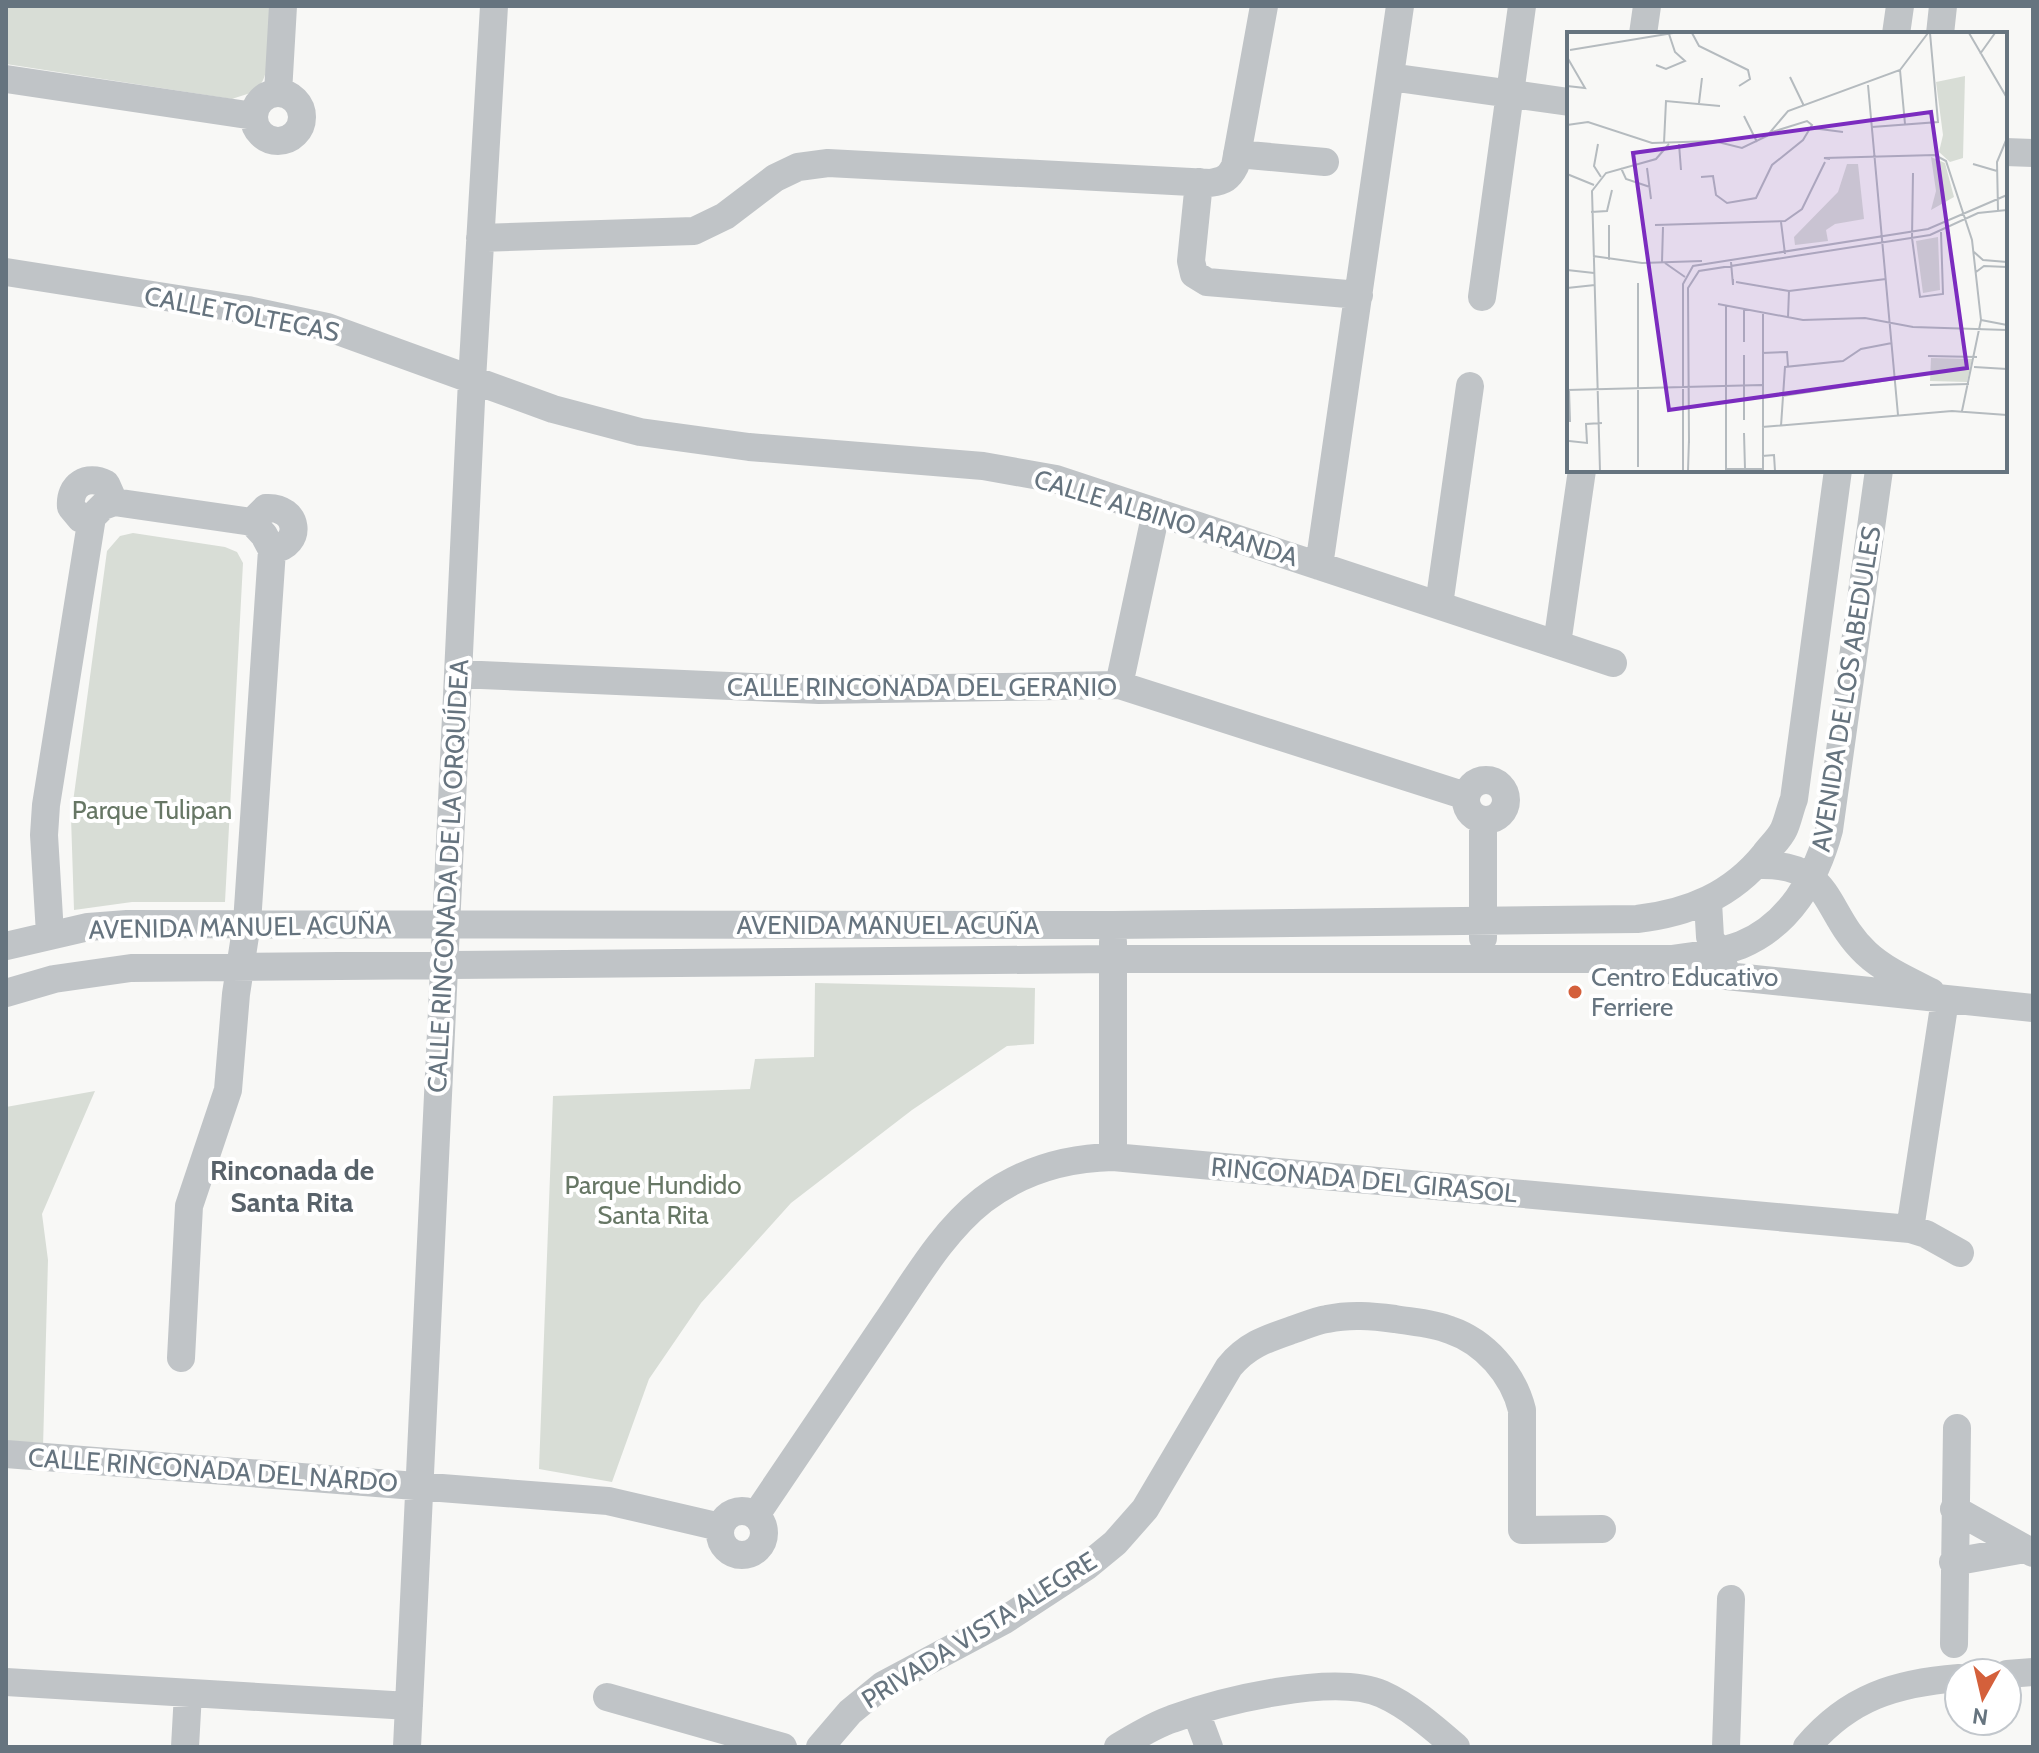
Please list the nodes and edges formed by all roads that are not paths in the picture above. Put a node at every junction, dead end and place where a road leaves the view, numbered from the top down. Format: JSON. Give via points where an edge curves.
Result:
{"nodes":[{"id":1,"x":283,"y":6,"type":"edge"},
{"id":2,"x":494,"y":6,"type":"edge"},
{"id":3,"x":1264,"y":6,"type":"edge"},
{"id":4,"x":1400,"y":6,"type":"edge"},
{"id":5,"x":1522,"y":6,"type":"edge"},
{"id":6,"x":1647,"y":6,"type":"edge"},
{"id":7,"x":1900,"y":6,"type":"edge"},
{"id":8,"x":1943,"y":6,"type":"edge"},
{"id":9,"x":1643,"y":32,"type":"edge"},
{"id":10,"x":1896,"y":32,"type":"edge"},
{"id":11,"x":1940,"y":32,"type":"edge"},
{"id":12,"x":1390,"y":77,"type":"junction"},
{"id":13,"x":6,"y":79,"type":"edge"},
{"id":14,"x":278,"y":93,"type":"junction"},
{"id":15,"x":1510,"y":94,"type":"junction"},
{"id":16,"x":1567,"y":102,"type":"edge"},
{"id":17,"x":254,"y":116,"type":"junction"},
{"id":18,"x":2007,"y":152,"type":"edge"},
{"id":19,"x":2033,"y":153,"type":"edge"},
{"id":20,"x":1325,"y":162,"type":"dead end"},
{"id":21,"x":1234,"y":165,"type":"junction"},
{"id":22,"x":1199,"y":182,"type":"junction"},
{"id":23,"x":480,"y":238,"type":"junction"},
{"id":24,"x":6,"y":272,"type":"edge"},
{"id":25,"x":1359,"y":295,"type":"junction"},
{"id":26,"x":1482,"y":297,"type":"dead end"},
{"id":27,"x":472,"y":380,"type":"junction"},
{"id":28,"x":1470,"y":386,"type":"dead end"},
{"id":29,"x":1582,"y":472,"type":"edge"},
{"id":30,"x":1838,"y":472,"type":"edge"},
{"id":31,"x":1879,"y":472,"type":"edge"},
{"id":32,"x":1156,"y":512,"type":"junction"},
{"id":33,"x":1319,"y":566,"type":"junction"},
{"id":34,"x":1439,"y":605,"type":"junction"},
{"id":35,"x":1557,"y":644,"type":"junction"},
{"id":36,"x":1613,"y":663,"type":"dead end"},
{"id":37,"x":458,"y":674,"type":"junction"},
{"id":38,"x":1119,"y":685,"type":"junction"},
{"id":39,"x":1757,"y":865,"type":"junction"},
{"id":40,"x":1811,"y":878,"type":"junction"},
{"id":41,"x":1708,"y":902,"type":"junction"},
{"id":42,"x":1483,"y":920,"type":"junction"},
{"id":43,"x":247,"y":923,"type":"junction"},
{"id":44,"x":1113,"y":925,"type":"junction"},
{"id":45,"x":446,"y":926,"type":"junction"},
{"id":46,"x":50,"y":934,"type":"junction"},
{"id":47,"x":6,"y":946,"type":"edge"},
{"id":48,"x":1482,"y":958,"type":"junction"},
{"id":49,"x":1113,"y":959,"type":"junction"},
{"id":50,"x":1573,"y":960,"type":"joint"},
{"id":51,"x":1722,"y":964,"type":"junction"},
{"id":52,"x":444,"y":965,"type":"junction"},
{"id":53,"x":240,"y":966,"type":"junction"},
{"id":54,"x":6,"y":993,"type":"edge"},
{"id":55,"x":1945,"y":1000,"type":"junction"},
{"id":56,"x":2033,"y":1008,"type":"edge"},
{"id":57,"x":1113,"y":1157,"type":"junction"},
{"id":58,"x":1910,"y":1229,"type":"junction"},
{"id":59,"x":1960,"y":1253,"type":"dead end"},
{"id":60,"x":181,"y":1358,"type":"dead end"},
{"id":61,"x":1957,"y":1428,"type":"dead end"},
{"id":62,"x":6,"y":1454,"type":"edge"},
{"id":63,"x":419,"y":1485,"type":"junction"},
{"id":64,"x":1954,"y":1509,"type":"junction"},
{"id":65,"x":720,"y":1527,"type":"joint"},
{"id":66,"x":1602,"y":1529,"type":"dead end"},
{"id":67,"x":2029,"y":1551,"type":"edge"},
{"id":68,"x":1953,"y":1562,"type":"junction"},
{"id":69,"x":1731,"y":1599,"type":"dead end"},
{"id":70,"x":1954,"y":1644,"type":"dead end"},
{"id":71,"x":1943,"y":1679,"type":"edge"},
{"id":72,"x":6,"y":1682,"type":"edge"},
{"id":73,"x":188,"y":1693,"type":"junction"},
{"id":74,"x":607,"y":1697,"type":"dead end"},
{"id":75,"x":409,"y":1706,"type":"junction"},
{"id":76,"x":1196,"y":1712,"type":"junction"},
{"id":77,"x":185,"y":1747,"type":"edge"},
{"id":78,"x":407,"y":1747,"type":"edge"},
{"id":79,"x":783,"y":1747,"type":"edge"},
{"id":80,"x":820,"y":1747,"type":"edge"},
{"id":81,"x":1118,"y":1747,"type":"edge"},
{"id":82,"x":1209,"y":1747,"type":"edge"},
{"id":83,"x":1456,"y":1747,"type":"edge"},
{"id":84,"x":1726,"y":1747,"type":"edge"},
{"id":85,"x":1807,"y":1747,"type":"edge"}],
"edges":[{"from":1,"to":14,"type":"street"},
{"from":2,"to":23,"type":"street","name":"CALLE RINCONADA DE LA ORQUÍDEA"},
{"from":3,"to":21,"type":"street"},
{"from":4,"to":12,"type":"street"},
{"from":5,"to":15,"type":"street"},
{"from":6,"to":9,"type":"street"},
{"from":7,"to":10,"type":"street"},
{"from":8,"to":11,"type":"street"},
{"from":12,"to":15,"type":"street"},
{"from":12,"to":25,"type":"street"},
{"from":13,"to":17,"type":"street"},
{"from":14,"to":17,"type":"street","via":[[262,99]]},
{"from":14,"to":17,"type":"street","via":[[299,103],[302,126],[295,135],[285,141],[263,137]]},
{"from":15,"to":16,"type":"street"},
{"from":15,"to":26,"type":"street"},
{"from":18,"to":19,"type":"street"},
{"from":20,"to":21,"type":"street"},
{"from":21,"to":22,"type":"street","via":[[1223,181]]},
{"from":22,"to":23,"type":"street","via":[[828,163],[798,167],[775,178],[725,216],[694,231]]},
{"from":22,"to":25,"type":"street","via":[[1194,274],[1207,282]]},
{"from":23,"to":27,"type":"street","name":"CALLE RINCONADA DE LA ORQUÍDEA"},
{"from":24,"to":27,"type":"street","name":"CALLE TOLTECAS","via":[[327,327]]},
{"from":25,"to":33,"type":"street"},
{"from":27,"to":32,"type":"street","name":"CALLE ALBINO ARANDA","via":[[640,432],[749,447],[983,466],[1056,479]]},
{"from":27,"to":37,"type":"street","name":"CALLE RINCONADA DE LA ORQUÍDEA"},
{"from":28,"to":34,"type":"street"},
{"from":29,"to":35,"type":"street"},
{"from":30,"to":39,"type":"street","name":"AVENIDA DE LOS ABEDULES","via":[[1794,799],[1783,832]]},
{"from":31,"to":40,"type":"street","name":"AVENIDA DE LOS ABEDULES","via":[[1829,830]]},
{"from":32,"to":33,"type":"street","name":"CALLE ALBINO ARANDA"},
{"from":32,"to":38,"type":"street"},
{"from":33,"to":34,"type":"street","name":"CALLE ALBINO ARANDA"},
{"from":34,"to":35,"type":"street","name":"CALLE ALBINO ARANDA"},
{"from":35,"to":36,"type":"street","name":"CALLE ALBINO ARANDA"},
{"from":37,"to":38,"type":"street","name":"CALLE RINCONADA DEL GERANIO","via":[[819,690]]},
{"from":37,"to":45,"type":"street","name":"CALLE RINCONADA DE LA ORQUÍDEA"},
{"from":38,"to":42,"type":"street","name":"CALLE RINCONADA DEL GERANIO","via":[[1466,796],[1479,781],[1499,785],[1505,793],[1502,813],[1483,820]]},
{"from":39,"to":40,"type":"street","via":[[1779,864]]},
{"from":39,"to":41,"type":"street","name":"AVENIDA MANUEL ACUÑA"},
{"from":40,"to":51,"type":"street","name":"AVENIDA DE LOS ABEDULES","via":[[1799,899]]},
{"from":40,"to":55,"type":"street","via":[[1866,953]]},
{"from":41,"to":42,"type":"street","name":"AVENIDA MANUEL ACUÑA","via":[[1637,919]]},
{"from":41,"to":51,"type":"street","via":[[1710,937]]},
{"from":42,"to":44,"type":"street","name":"AVENIDA MANUEL ACUÑA"},
{"from":42,"to":48,"type":"street"},
{"from":43,"to":45,"type":"street","name":"AVENIDA MANUEL ACUÑA"},
{"from":43,"to":46,"type":"street","name":"AVENIDA MANUEL ACUÑA","via":[[101,926]]},
{"from":43,"to":46,"type":"street","via":[[272,550],[252,522],[114,502],[89,522],[47,794]]},
{"from":43,"to":53,"type":"street"},
{"from":44,"to":45,"type":"street","name":"AVENIDA MANUEL ACUÑA"},
{"from":44,"to":49,"type":"street"},
{"from":45,"to":52,"type":"street","name":"CALLE RINCONADA DE LA ORQUÍDEA"},
{"from":46,"to":47,"type":"street","name":"AVENIDA MANUEL ACUÑA"},
{"from":48,"to":49,"type":"street","name":"AVENIDA MANUEL ACUÑA"},
{"from":48,"to":50,"type":"street","name":"AVENIDA MANUEL ACUÑA"},
{"from":49,"to":52,"type":"street","name":"AVENIDA MANUEL ACUÑA"},
{"from":49,"to":57,"type":"street"},
{"from":50,"to":51,"type":"street","name":"AVENIDA DE LOS ABEDULES"},
{"from":51,"to":55,"type":"street"},
{"from":52,"to":53,"type":"street","name":"AVENIDA MANUEL ACUÑA"},
{"from":52,"to":63,"type":"street","name":"CALLE RINCONADA DE LA ORQUÍDEA"},
{"from":53,"to":54,"type":"street","name":"AVENIDA MANUEL ACUÑA","via":[[131,968],[54,979]]},
{"from":53,"to":60,"type":"street","via":[[228,1090],[189,1206]]},
{"from":55,"to":56,"type":"street"},
{"from":55,"to":58,"type":"street"},
{"from":57,"to":58,"type":"street","name":"RINCONADA DEL GIRASOL"},
{"from":57,"to":65,"type":"street","name":"RINCONADA DEL GIRASOL","via":[[1083,1158],[1019,1177],[957,1223],[756,1515],[763,1540],[755,1551],[729,1551]]},
{"from":58,"to":59,"type":"street","name":"RINCONADA DEL GIRASOL"},
{"from":61,"to":64,"type":"street"},
{"from":62,"to":63,"type":"street","name":"CALLE RINCONADA DEL NARDO"},
{"from":63,"to":65,"type":"street","name":"CALLE RINCONADA DEL NARDO","via":[[608,1501]]},
{"from":63,"to":75,"type":"street","name":"CALLE RINCONADA DE LA ORQUÍDEA"},
{"from":64,"to":67,"type":"street"},
{"from":64,"to":68,"type":"street"},
{"from":66,"to":80,"type":"street","name":"PRIVADA VISTA ALEGRE","via":[[1522,1530],[1522,1410],[1499,1364],[1476,1344],[1430,1324],[1369,1316],[1326,1319],[1257,1342],[1240,1354],[1145,1509],[1115,1543],[1003,1621],[883,1685]]},
{"from":67,"to":68,"type":"street"},
{"from":68,"to":70,"type":"street"},
{"from":69,"to":84,"type":"street"},
{"from":71,"to":85,"type":"street","via":[[1854,1704]]},
{"from":72,"to":73,"type":"street"},
{"from":73,"to":75,"type":"street"},
{"from":73,"to":77,"type":"street"},
{"from":74,"to":79,"type":"street"},
{"from":75,"to":78,"type":"street","name":"CALLE RINCONADA DE LA ORQUÍDEA"},
{"from":76,"to":81,"type":"street","via":[[1170,1719]]},
{"from":76,"to":82,"type":"street"},
{"from":76,"to":83,"type":"street","via":[[1303,1688],[1346,1687],[1380,1693]]}]}
